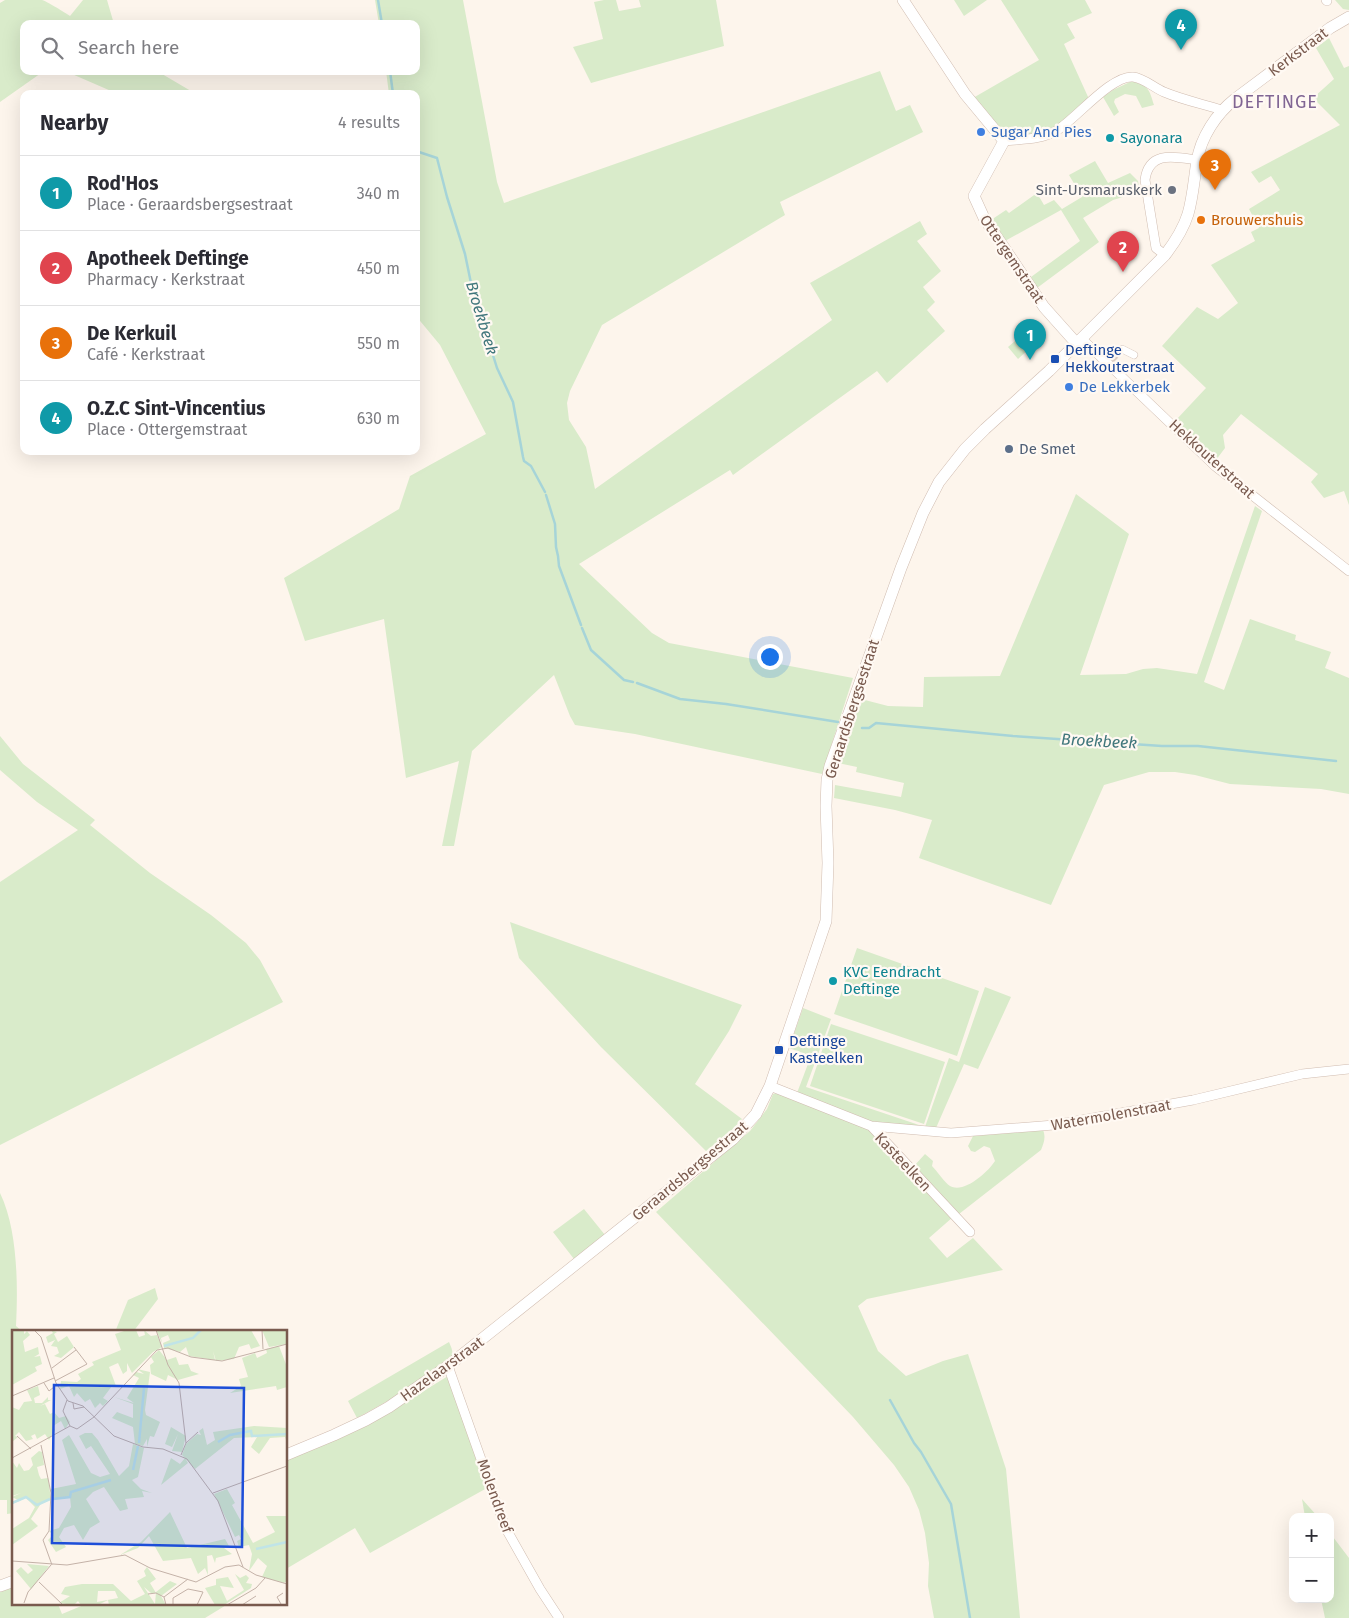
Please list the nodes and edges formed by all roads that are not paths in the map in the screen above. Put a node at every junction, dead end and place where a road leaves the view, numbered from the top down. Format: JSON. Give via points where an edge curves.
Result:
{"nodes":[{"id":1,"x":903,"y":0,"type":"edge"},
{"id":2,"x":1349,"y":17,"type":"edge"},
{"id":3,"x":1222,"y":110,"type":"junction"},
{"id":4,"x":1004,"y":141,"type":"junction"},
{"id":5,"x":1197,"y":160,"type":"junction"},
{"id":6,"x":1166,"y":255,"type":"junction"},
{"id":7,"x":1079,"y":341,"type":"junction"},
{"id":8,"x":1119,"y":352,"type":"dead end"},
{"id":9,"x":1134,"y":355,"type":"dead end"},
{"id":10,"x":1349,"y":571,"type":"edge"},
{"id":11,"x":1349,"y":1069,"type":"edge"},
{"id":12,"x":770,"y":1086,"type":"junction"},
{"id":13,"x":871,"y":1126,"type":"junction"},
{"id":14,"x":970,"y":1232,"type":"dead end"},
{"id":15,"x":583,"y":1259,"type":"joint"},
{"id":16,"x":448,"y":1366,"type":"junction"},
{"id":17,"x":288,"y":1454,"type":"edge"},
{"id":18,"x":12,"y":1582,"type":"edge"},
{"id":19,"x":0,"y":1586,"type":"edge"},
{"id":20,"x":559,"y":1618,"type":"edge"}],
"edges":[{"from":1,"to":4,"type":"street","via":[[966,94]]},
{"from":2,"to":3,"type":"street","name":"Kerkstraat"},
{"from":3,"to":4,"type":"street","via":[[1169,94],[1129,77],[1090,102],[1056,131],[1045,136]]},
{"from":3,"to":5,"type":"street","name":"Kerkstraat","via":[[1203,141]]},
{"from":4,"to":7,"type":"street","name":"Ottergemstraat","via":[[974,196],[984,218],[1044,307]]},
{"from":5,"to":6,"type":"street","name":"Kerkstraat","via":[[1186,220]]},
{"from":5,"to":6,"type":"street","via":[[1163,157],[1153,162],[1146,172],[1156,248]]},
{"from":6,"to":7,"type":"street","name":"Kerkstraat"},
{"from":7,"to":10,"type":"street","name":"Hekkouterstraat","via":[[1110,361],[1229,477]]},
{"from":7,"to":12,"type":"street","name":"Geraardsbergsestraat","via":[[964,450],[939,482],[901,568],[830,766],[826,806],[826,921]]},
{"from":8,"to":9,"type":"street","via":[[1122,349]]},
{"from":11,"to":13,"type":"street","name":"Watermolenstraat","via":[[1302,1074],[1193,1100],[1054,1126],[951,1133]]},
{"from":12,"to":13,"type":"street","name":"Kasteelken"},
{"from":12,"to":15,"type":"street","name":"Geraardsbergsestraat","via":[[756,1114],[733,1139]]},
{"from":13,"to":14,"type":"street","name":"Kasteelken"},
{"from":15,"to":16,"type":"street","name":"Hazelaarstraat"},
{"from":16,"to":17,"type":"street","name":"Hazelaarstraat","via":[[373,1416]]},
{"from":16,"to":20,"type":"street","name":"Molendreef","via":[[505,1527]]},
{"from":18,"to":19,"type":"street"}]}
